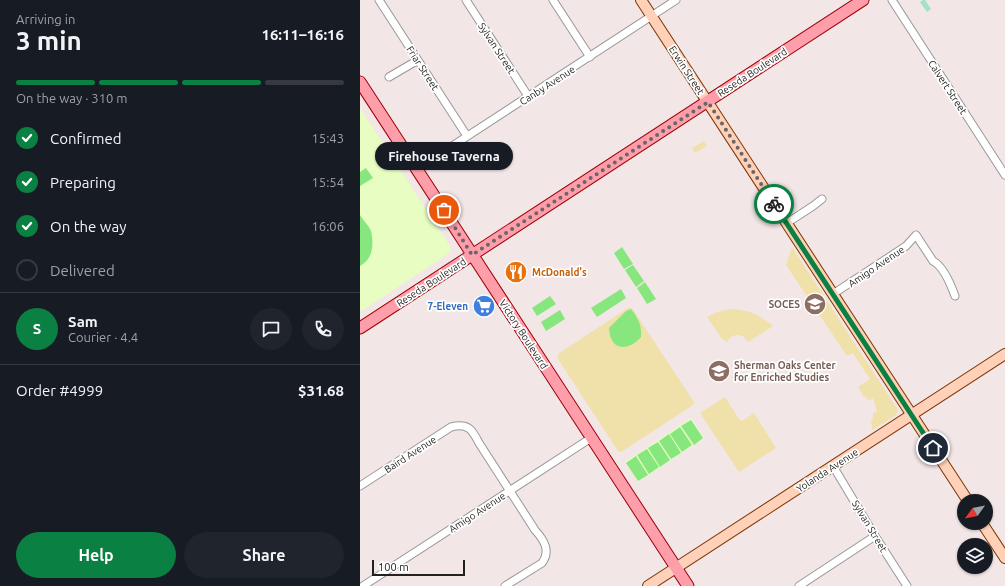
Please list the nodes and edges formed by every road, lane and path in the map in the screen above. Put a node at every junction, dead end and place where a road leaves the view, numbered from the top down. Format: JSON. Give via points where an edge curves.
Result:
{"nodes":[{"id":1,"x":378,"y":0,"type":"edge"},
{"id":2,"x":466,"y":0,"type":"edge"},
{"id":3,"x":553,"y":0,"type":"edge"},
{"id":4,"x":641,"y":0,"type":"edge"},
{"id":5,"x":676,"y":0,"type":"edge"},
{"id":6,"x":863,"y":0,"type":"edge"},
{"id":7,"x":892,"y":0,"type":"edge"},
{"id":8,"x":652,"y":16,"type":"junction"},
{"id":9,"x":590,"y":57,"type":"junction"},
{"id":10,"x":418,"y":60,"type":"junction"},
{"id":11,"x":390,"y":77,"type":"dead end"},
{"id":12,"x":360,"y":82,"type":"edge"},
{"id":13,"x":528,"y":96,"type":"junction"},
{"id":14,"x":708,"y":102,"type":"junction"},
{"id":15,"x":467,"y":136,"type":"junction"},
{"id":16,"x":417,"y":169,"type":"junction"},
{"id":17,"x":1005,"y":175,"type":"edge"},
{"id":18,"x":822,"y":199,"type":"dead end"},
{"id":19,"x":787,"y":223,"type":"junction"},
{"id":20,"x":472,"y":255,"type":"junction"},
{"id":21,"x":833,"y":294,"type":"junction"},
{"id":22,"x":955,"y":296,"type":"dead end"},
{"id":23,"x":360,"y":328,"type":"edge"},
{"id":24,"x":1005,"y":354,"type":"edge"},
{"id":25,"x":912,"y":415,"type":"junction"},
{"id":26,"x":592,"y":438,"type":"junction"},
{"id":27,"x":833,"y":466,"type":"junction"},
{"id":28,"x":360,"y":486,"type":"edge"},
{"id":29,"x":510,"y":491,"type":"junction"},
{"id":30,"x":963,"y":494,"type":"edge"},
{"id":31,"x":987,"y":530,"type":"edge"},
{"id":32,"x":875,"y":536,"type":"junction"},
{"id":33,"x":1005,"y":558,"type":"edge"},
{"id":34,"x":677,"y":568,"type":"junction"},
{"id":35,"x":363,"y":586,"type":"edge"},
{"id":36,"x":505,"y":586,"type":"edge"},
{"id":37,"x":648,"y":586,"type":"edge"},
{"id":38,"x":688,"y":586,"type":"edge"},
{"id":39,"x":799,"y":586,"type":"edge"},
{"id":40,"x":907,"y":586,"type":"edge"}],
"edges":[{"from":1,"to":10,"type":"street","name":"Friar Street"},
{"from":2,"to":13,"type":"street","name":"Sylvan Street"},
{"from":3,"to":9,"type":"street"},
{"from":4,"to":8,"type":"street","name":"Erwin Street"},
{"from":5,"to":8,"type":"street","name":"Canby Avenue"},
{"from":6,"to":14,"type":"main road","name":"Reseda Boulevard"},
{"from":7,"to":17,"type":"street","name":"Calvert Street"},
{"from":8,"to":9,"type":"street","name":"Canby Avenue"},
{"from":8,"to":14,"type":"street","name":"Erwin Street"},
{"from":9,"to":13,"type":"street","name":"Canby Avenue"},
{"from":10,"to":11,"type":"street"},
{"from":10,"to":15,"type":"street","name":"Friar Street"},
{"from":12,"to":16,"type":"main road","name":"Victory Boulevard"},
{"from":13,"to":15,"type":"street","name":"Canby Avenue"},
{"from":14,"to":19,"type":"street","name":"Erwin Street"},
{"from":14,"to":20,"type":"main road","name":"Reseda Boulevard"},
{"from":15,"to":16,"type":"street","name":"Canby Avenue"},
{"from":16,"to":20,"type":"main road","name":"Victory Boulevard"},
{"from":18,"to":19,"type":"street"},
{"from":19,"to":21,"type":"street","name":"Erwin Street"},
{"from":20,"to":23,"type":"main road","name":"Reseda Boulevard"},
{"from":20,"to":26,"type":"main road","name":"Victory Boulevard"},
{"from":21,"to":22,"type":"street","name":"Amigo Avenue","via":[[906,246],[916,235],[950,283]]},
{"from":21,"to":25,"type":"street","name":"Erwin Street"},
{"from":24,"to":25,"type":"street","name":"Yolanda Avenue"},
{"from":25,"to":27,"type":"street","name":"Yolanda Avenue"},
{"from":25,"to":30,"type":"street","name":"Erwin Street"},
{"from":26,"to":29,"type":"street","name":"Amigo Avenue"},
{"from":26,"to":34,"type":"main road","name":"Victory Boulevard"},
{"from":27,"to":32,"type":"street","name":"Sylvan Street"},
{"from":27,"to":34,"type":"street","name":"Yolanda Avenue"},
{"from":28,"to":29,"type":"street","name":"Baird Avenue","via":[[445,430],[460,425],[473,432]]},
{"from":29,"to":35,"type":"street","name":"Amigo Avenue"},
{"from":29,"to":36,"type":"street","via":[[547,548],[542,563]]},
{"from":31,"to":33,"type":"street"},
{"from":32,"to":39,"type":"street"},
{"from":32,"to":40,"type":"street","name":"Sylvan Street"},
{"from":34,"to":37,"type":"street","name":"Yolanda Avenue"},
{"from":34,"to":38,"type":"main road","name":"Victory Boulevard"}]}
